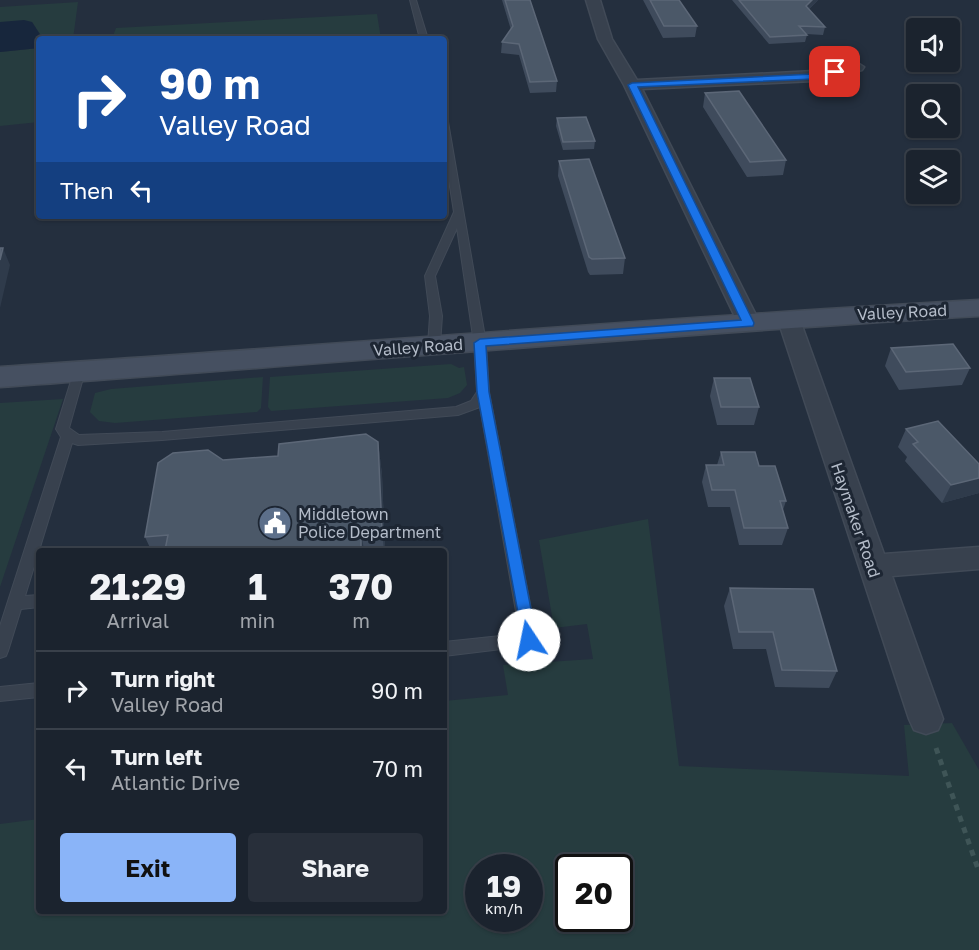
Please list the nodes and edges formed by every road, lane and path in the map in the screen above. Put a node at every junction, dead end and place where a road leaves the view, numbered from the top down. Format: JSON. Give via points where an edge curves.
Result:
{"nodes":[{"id":1,"x":413,"y":0,"type":"edge"},
{"id":2,"x":592,"y":0,"type":"edge"},
{"id":3,"x":423,"y":36,"type":"edge"},
{"id":4,"x":856,"y":67,"type":"dead end"},
{"id":5,"x":632,"y":85,"type":"junction"},
{"id":6,"x":447,"y":140,"type":"edge"},
{"id":7,"x":459,"y":212,"type":"junction"},
{"id":8,"x":979,"y":308,"type":"edge"},
{"id":9,"x":789,"y":320,"type":"junction"},
{"id":10,"x":749,"y":323,"type":"junction"},
{"id":11,"x":480,"y":343,"type":"junction"},
{"id":12,"x":434,"y":345,"type":"junction"},
{"id":13,"x":79,"y":371,"type":"junction"},
{"id":14,"x":0,"y":377,"type":"edge"},
{"id":15,"x":483,"y":392,"type":"junction"},
{"id":16,"x":68,"y":436,"type":"junction"},
{"id":17,"x":979,"y":558,"type":"edge"},
{"id":18,"x":872,"y":566,"type":"junction"},
{"id":19,"x":36,"y":601,"type":"edge"},
{"id":20,"x":15,"y":603,"type":"junction"},
{"id":21,"x":447,"y":649,"type":"edge"},
{"id":22,"x":0,"y":651,"type":"edge"},
{"id":23,"x":36,"y":690,"type":"edge"},
{"id":24,"x":0,"y":694,"type":"edge"},
{"id":25,"x":926,"y":719,"type":"joint"},
{"id":26,"x":979,"y":872,"type":"edge"}],
"edges":[{"from":1,"to":3,"type":"lane"},
{"from":2,"to":5,"type":"street","via":[[605,39]]},
{"from":4,"to":5,"type":"street","via":[[814,76]]},
{"from":5,"to":10,"type":"street"},
{"from":6,"to":7,"type":"lane"},
{"from":7,"to":11,"type":"lane"},
{"from":7,"to":12,"type":"lane","via":[[430,276],[436,316]]},
{"from":8,"to":9,"type":"main road","name":"Valley Road"},
{"from":9,"to":10,"type":"main road","name":"Valley Road"},
{"from":9,"to":18,"type":"street","name":"Haymaker Road"},
{"from":10,"to":11,"type":"main road","name":"Valley Road"},
{"from":11,"to":12,"type":"main road","name":"Valley Road"},
{"from":11,"to":15,"type":"lane"},
{"from":12,"to":13,"type":"main road","name":"Valley Road"},
{"from":13,"to":14,"type":"main road","name":"Valley Road"},
{"from":13,"to":16,"type":"lane","via":[[62,429]]},
{"from":15,"to":16,"type":"lane","via":[[476,405],[459,411],[162,436],[78,440]]},
{"from":15,"to":21,"type":"lane","via":[[529,640]]},
{"from":16,"to":20,"type":"lane"},
{"from":17,"to":18,"type":"street"},
{"from":18,"to":25,"type":"street","name":"Haymaker Road"},
{"from":19,"to":20,"type":"lane"},
{"from":20,"to":22,"type":"lane"},
{"from":23,"to":24,"type":"lane"},
{"from":25,"to":26,"type":"path"}]}
